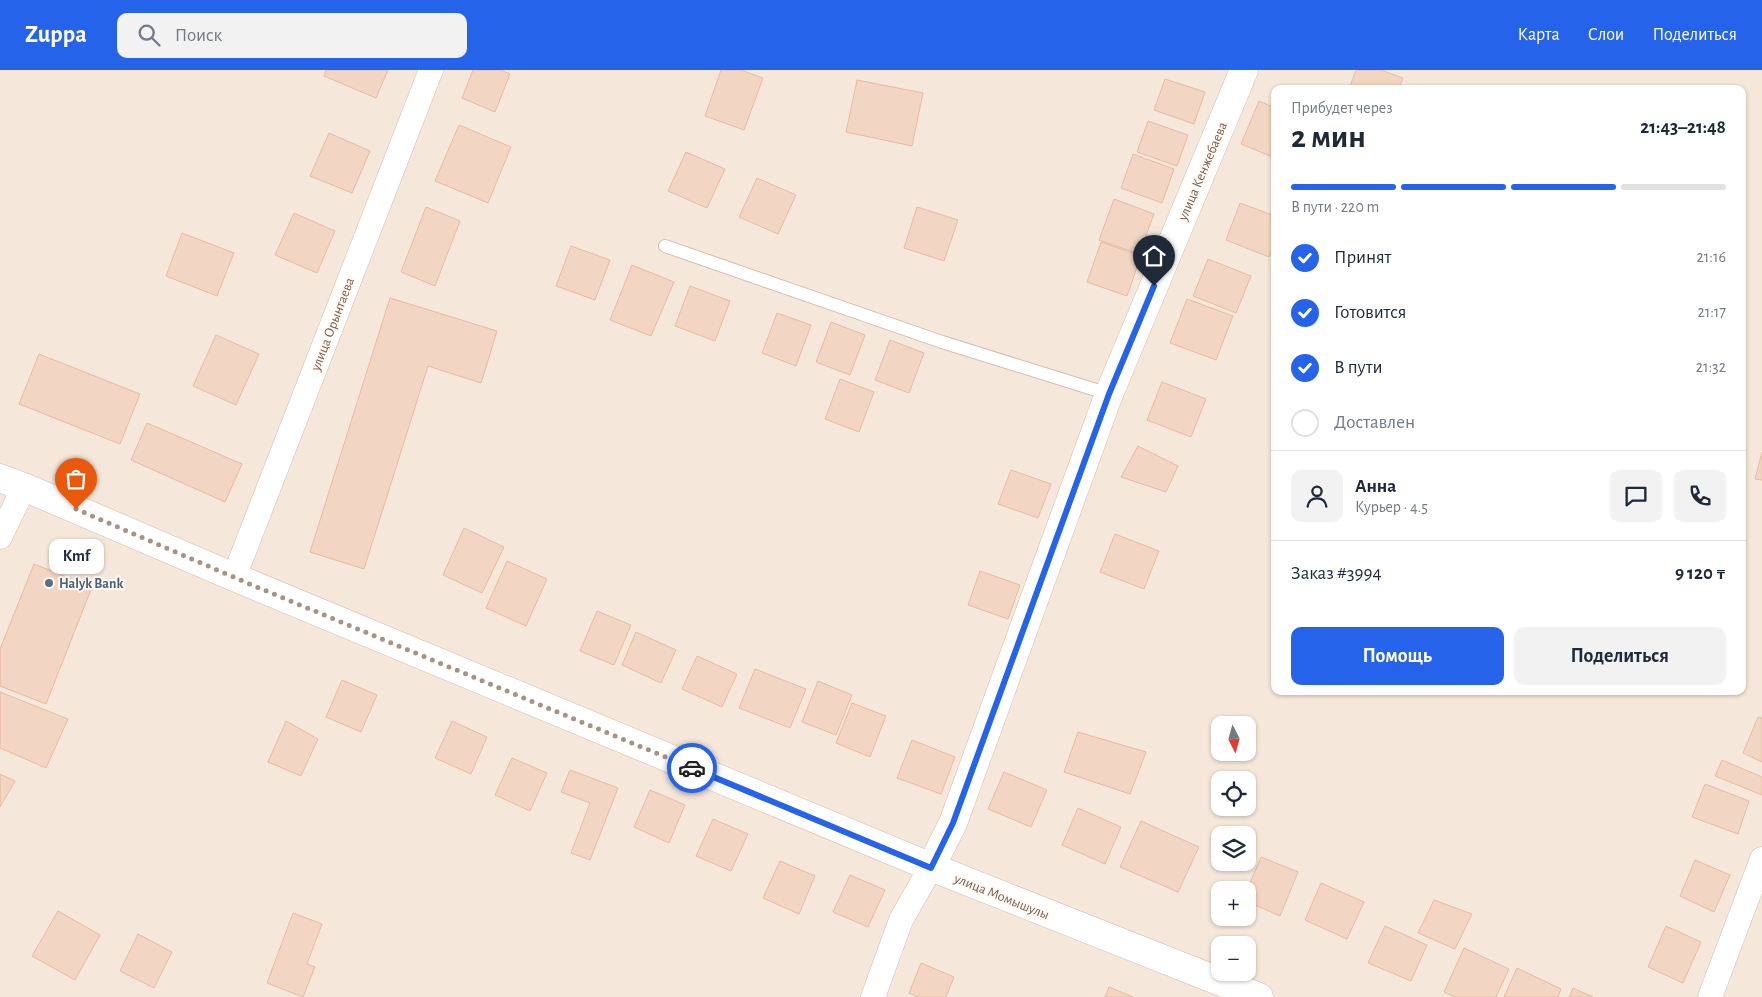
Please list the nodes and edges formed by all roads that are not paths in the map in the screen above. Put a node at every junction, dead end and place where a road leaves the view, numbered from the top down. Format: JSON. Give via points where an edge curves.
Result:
{"nodes":[{"id":1,"x":431,"y":70,"type":"edge"},
{"id":2,"x":1244,"y":70,"type":"edge"},
{"id":3,"x":665,"y":246,"type":"dead end"},
{"id":4,"x":1109,"y":394,"type":"junction"},
{"id":5,"x":12,"y":483,"type":"edge"},
{"id":6,"x":0,"y":537,"type":"edge"},
{"id":7,"x":234,"y":577,"type":"junction"},
{"id":8,"x":1762,"y":858,"type":"edge"},
{"id":9,"x":931,"y":868,"type":"junction"},
{"id":10,"x":872,"y":997,"type":"edge"},
{"id":11,"x":1259,"y":997,"type":"edge"},
{"id":12,"x":1710,"y":997,"type":"edge"}],
"edges":[{"from":1,"to":7,"type":"street","name":"улица Орынтаева"},
{"from":2,"to":4,"type":"street","name":"улица Кенжебаева"},
{"from":3,"to":4,"type":"lane","via":[[942,342]]},
{"from":4,"to":9,"type":"street","name":"улица Кенжебаева","via":[[953,823]]},
{"from":5,"to":6,"type":"street"},
{"from":5,"to":7,"type":"street","name":"улица Момышулы"},
{"from":7,"to":9,"type":"street","name":"улица Момышулы"},
{"from":8,"to":12,"type":"street"},
{"from":9,"to":10,"type":"street","name":"улица Кенжебаева","via":[[901,920]]},
{"from":9,"to":11,"type":"street","name":"улица Момышулы"}]}
